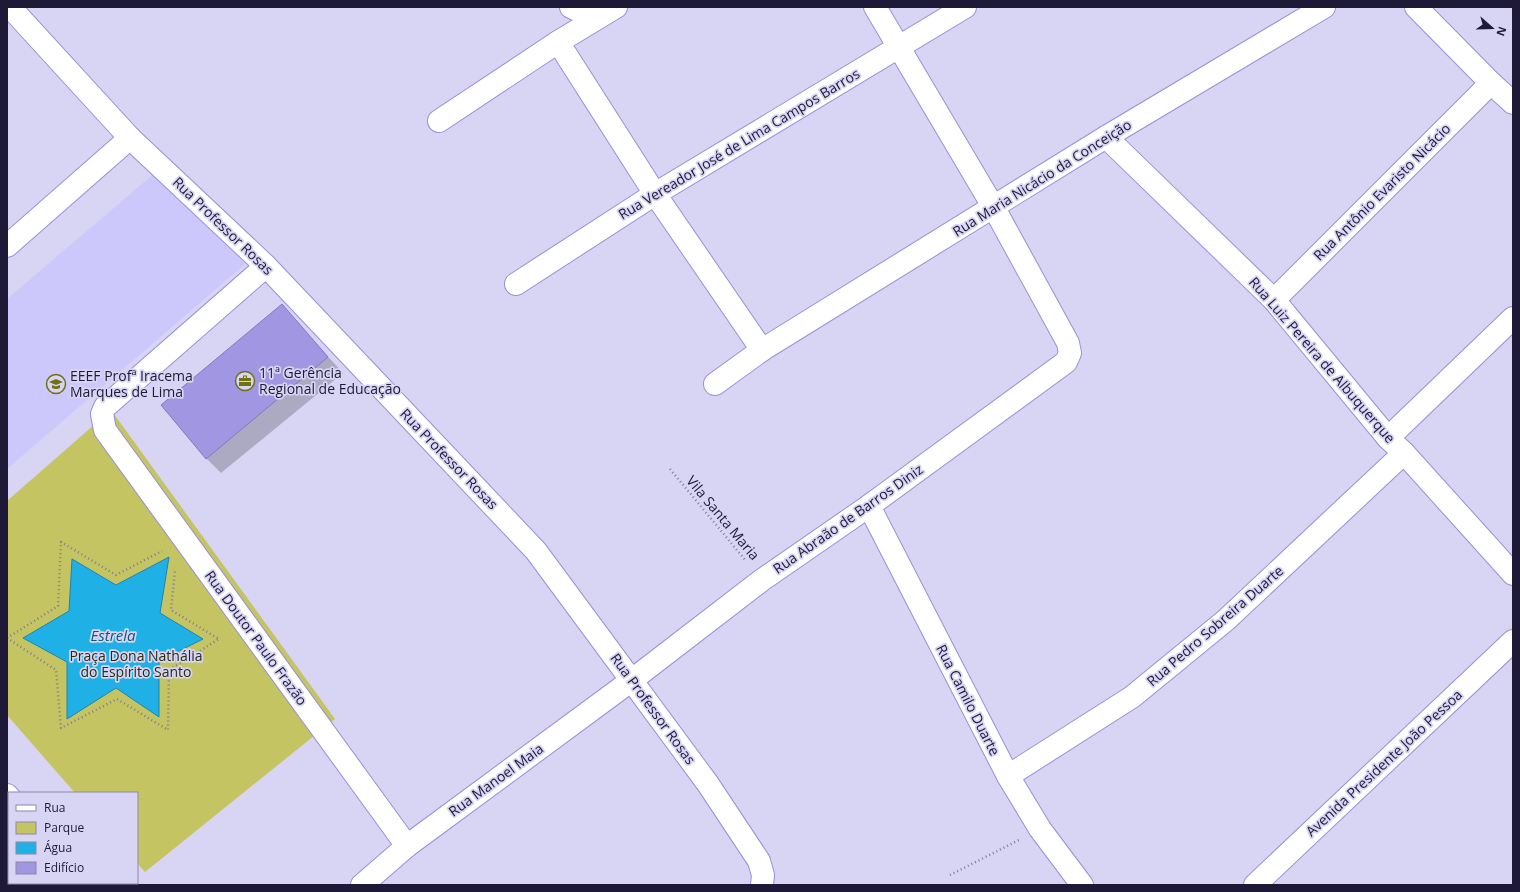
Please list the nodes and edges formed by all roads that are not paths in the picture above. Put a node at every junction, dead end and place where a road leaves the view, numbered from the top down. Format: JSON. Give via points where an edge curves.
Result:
{"nodes":[{"id":1,"x":10,"y":7,"type":"edge"},
{"id":2,"x":571,"y":7,"type":"edge"},
{"id":3,"x":616,"y":7,"type":"edge"},
{"id":4,"x":874,"y":7,"type":"edge"},
{"id":5,"x":965,"y":7,"type":"edge"},
{"id":6,"x":1324,"y":7,"type":"edge"},
{"id":7,"x":1416,"y":7,"type":"edge"},
{"id":8,"x":596,"y":19,"type":"junction"},
{"id":9,"x":558,"y":42,"type":"junction"},
{"id":10,"x":899,"y":47,"type":"junction"},
{"id":11,"x":1491,"y":84,"type":"junction"},
{"id":12,"x":1513,"y":103,"type":"edge"},
{"id":13,"x":439,"y":121,"type":"dead end"},
{"id":14,"x":130,"y":138,"type":"junction"},
{"id":15,"x":1106,"y":138,"type":"junction"},
{"id":16,"x":655,"y":194,"type":"junction"},
{"id":17,"x":994,"y":208,"type":"junction"},
{"id":18,"x":7,"y":246,"type":"edge"},
{"id":19,"x":266,"y":266,"type":"junction"},
{"id":20,"x":516,"y":284,"type":"dead end"},
{"id":21,"x":1274,"y":300,"type":"junction"},
{"id":22,"x":1513,"y":318,"type":"edge"},
{"id":23,"x":762,"y":350,"type":"junction"},
{"id":24,"x":715,"y":384,"type":"dead end"},
{"id":25,"x":1388,"y":438,"type":"junction"},
{"id":26,"x":1404,"y":453,"type":"junction"},
{"id":27,"x":869,"y":506,"type":"junction"},
{"id":28,"x":1513,"y":574,"type":"edge"},
{"id":29,"x":1513,"y":641,"type":"edge"},
{"id":30,"x":632,"y":680,"type":"junction"},
{"id":31,"x":1008,"y":776,"type":"junction"},
{"id":32,"x":407,"y":846,"type":"junction"},
{"id":33,"x":362,"y":885,"type":"edge"},
{"id":34,"x":762,"y":885,"type":"edge"},
{"id":35,"x":1082,"y":885,"type":"edge"},
{"id":36,"x":1255,"y":885,"type":"edge"}],
"edges":[{"from":1,"to":14,"type":"street","name":"Rua Professor Rosas"},
{"from":2,"to":8,"type":"street"},
{"from":3,"to":8,"type":"street"},
{"from":4,"to":10,"type":"street"},
{"from":5,"to":10,"type":"street","name":"Rua Vereador José de Lima Campos Barros"},
{"from":6,"to":15,"type":"street","name":"Rua Maria Nicácio da Conceição"},
{"from":7,"to":11,"type":"street"},
{"from":8,"to":9,"type":"street"},
{"from":9,"to":13,"type":"street"},
{"from":9,"to":16,"type":"street"},
{"from":10,"to":16,"type":"street","name":"Rua Vereador José de Lima Campos Barros"},
{"from":10,"to":17,"type":"street"},
{"from":11,"to":12,"type":"street"},
{"from":11,"to":21,"type":"street","name":"Rua Antônio Evaristo Nicácio"},
{"from":14,"to":18,"type":"street"},
{"from":14,"to":19,"type":"street","name":"Rua Professor Rosas"},
{"from":15,"to":17,"type":"street","name":"Rua Maria Nicácio da Conceição"},
{"from":15,"to":21,"type":"street","name":"Rua Luiz Pereira de Albuquerque"},
{"from":16,"to":20,"type":"street","name":"Rua Vereador José de Lima Campos Barros"},
{"from":16,"to":23,"type":"street"},
{"from":17,"to":23,"type":"street","name":"Rua Maria Nicácio da Conceição"},
{"from":17,"to":27,"type":"street","name":"Rua Abraão de Barros Diniz","via":[[1068,343],[1070,353],[1066,362]]},
{"from":19,"to":30,"type":"street","name":"Rua Professor Rosas","via":[[536,551]]},
{"from":19,"to":32,"type":"street","name":"Rua Doutor Paulo Frazão","via":[[105,406],[102,414],[106,430]]},
{"from":21,"to":25,"type":"street","name":"Rua Luiz Pereira de Albuquerque"},
{"from":22,"to":25,"type":"street"},
{"from":23,"to":24,"type":"street","name":"Rua Maria Nicácio da Conceição"},
{"from":25,"to":26,"type":"street","name":"Rua Luiz Pereira de Albuquerque"},
{"from":26,"to":28,"type":"street","name":"Rua Luiz Pereira de Albuquerque"},
{"from":26,"to":31,"type":"street","name":"Rua Pedro Sobreira Duarte","via":[[1226,620],[1132,697]]},
{"from":27,"to":30,"type":"street","name":"Rua Abraão de Barros Diniz","via":[[762,580]]},
{"from":27,"to":31,"type":"street","name":"Rua Camilo Duarte"},
{"from":29,"to":36,"type":"street","name":"Avenida Presidente João Pessoa"},
{"from":30,"to":32,"type":"street","name":"Rua Manoel Maia"},
{"from":30,"to":34,"type":"street","name":"Rua Professor Rosas","via":[[708,784],[759,861],[763,875]]},
{"from":31,"to":35,"type":"street","name":"Rua Camilo Duarte","via":[[1040,829]]},
{"from":32,"to":33,"type":"street","name":"Rua Manoel Maia"}]}
